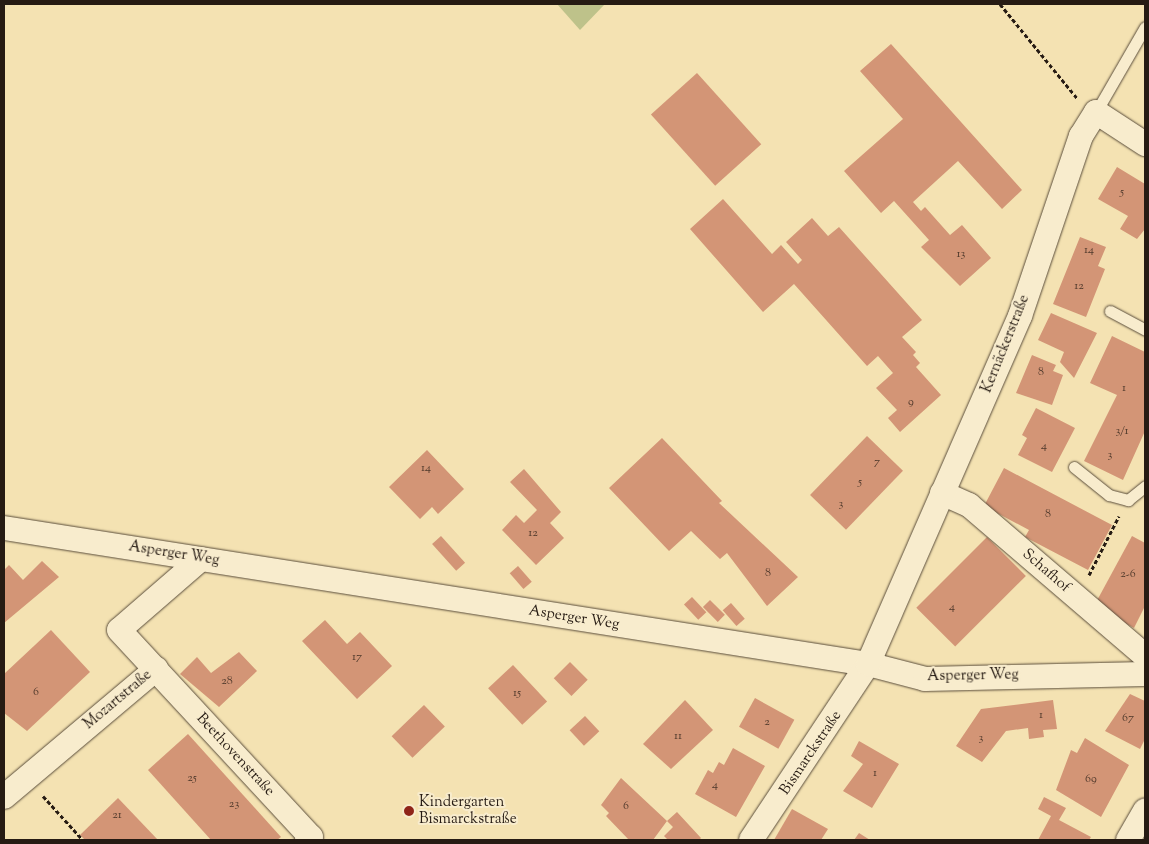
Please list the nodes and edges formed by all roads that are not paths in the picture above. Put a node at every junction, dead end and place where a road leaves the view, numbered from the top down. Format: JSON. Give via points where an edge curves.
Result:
{"nodes":[{"id":1,"x":1145,"y":27,"type":"edge"},
{"id":2,"x":1096,"y":112,"type":"junction"},
{"id":3,"x":1145,"y":144,"type":"edge"},
{"id":4,"x":1110,"y":311,"type":"dead end"},
{"id":5,"x":1145,"y":330,"type":"edge"},
{"id":6,"x":1074,"y":467,"type":"dead end"},
{"id":7,"x":1145,"y":486,"type":"edge"},
{"id":8,"x":942,"y":493,"type":"junction"},
{"id":9,"x":4,"y":528,"type":"edge"},
{"id":10,"x":201,"y":559,"type":"junction"},
{"id":11,"x":1145,"y":656,"type":"edge"},
{"id":12,"x":868,"y":664,"type":"junction"},
{"id":13,"x":156,"y":669,"type":"junction"},
{"id":14,"x":1145,"y":674,"type":"edge"},
{"id":15,"x":4,"y":797,"type":"edge"},
{"id":16,"x":1145,"y":811,"type":"edge"},
{"id":17,"x":307,"y":840,"type":"edge"},
{"id":18,"x":751,"y":840,"type":"edge"},
{"id":19,"x":1128,"y":840,"type":"edge"}],
"edges":[{"from":1,"to":2,"type":"lane","name":"Kernäckerstraße"},
{"from":2,"to":3,"type":"street"},
{"from":2,"to":8,"type":"street","name":"Kernäckerstraße","via":[[1081,136],[1020,316]]},
{"from":4,"to":5,"type":"lane"},
{"from":6,"to":7,"type":"lane","via":[[1109,495],[1128,500]]},
{"from":8,"to":11,"type":"street","name":"Schafhof","via":[[969,505]]},
{"from":8,"to":12,"type":"street","name":"Kernäckerstraße"},
{"from":9,"to":10,"type":"street","name":"Asperger Weg"},
{"from":10,"to":12,"type":"street","name":"Asperger Weg"},
{"from":10,"to":13,"type":"street","name":"Mozartstraße","via":[[119,630]]},
{"from":12,"to":14,"type":"street","name":"Asperger Weg","via":[[925,679]]},
{"from":12,"to":18,"type":"street","name":"Bismarckstraße"},
{"from":13,"to":15,"type":"street","name":"Mozartstraße"},
{"from":13,"to":17,"type":"street","name":"Beethovenstraße","via":[[311,837]]},
{"from":16,"to":19,"type":"street"}]}
